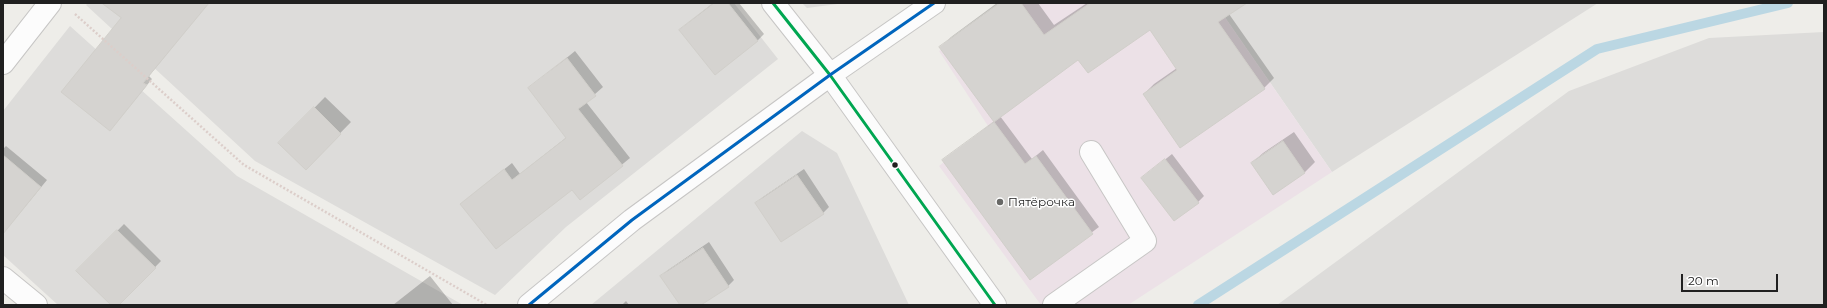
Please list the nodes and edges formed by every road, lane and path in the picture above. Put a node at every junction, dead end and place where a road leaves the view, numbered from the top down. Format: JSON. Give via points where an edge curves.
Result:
{"nodes":[{"id":1,"x":50,"y":3,"type":"edge"},
{"id":2,"x":773,"y":3,"type":"edge"},
{"id":3,"x":934,"y":3,"type":"edge"},
{"id":4,"x":74,"y":14,"type":"dead end"},
{"id":5,"x":3,"y":63,"type":"edge"},
{"id":6,"x":830,"y":74,"type":"junction"},
{"id":7,"x":1091,"y":152,"type":"dead end"},
{"id":8,"x":3,"y":278,"type":"edge"},
{"id":9,"x":36,"y":305,"type":"edge"},
{"id":10,"x":486,"y":305,"type":"edge"},
{"id":11,"x":529,"y":305,"type":"edge"},
{"id":12,"x":995,"y":305,"type":"edge"},
{"id":13,"x":1054,"y":305,"type":"edge"}],
"edges":[{"from":1,"to":5,"type":"street"},
{"from":2,"to":6,"type":"street"},
{"from":3,"to":6,"type":"street"},
{"from":4,"to":10,"type":"path","via":[[244,165]]},
{"from":6,"to":11,"type":"street","via":[[632,220]]},
{"from":6,"to":12,"type":"street"},
{"from":7,"to":13,"type":"street","via":[[1145,241]]},
{"from":8,"to":9,"type":"street"}]}
